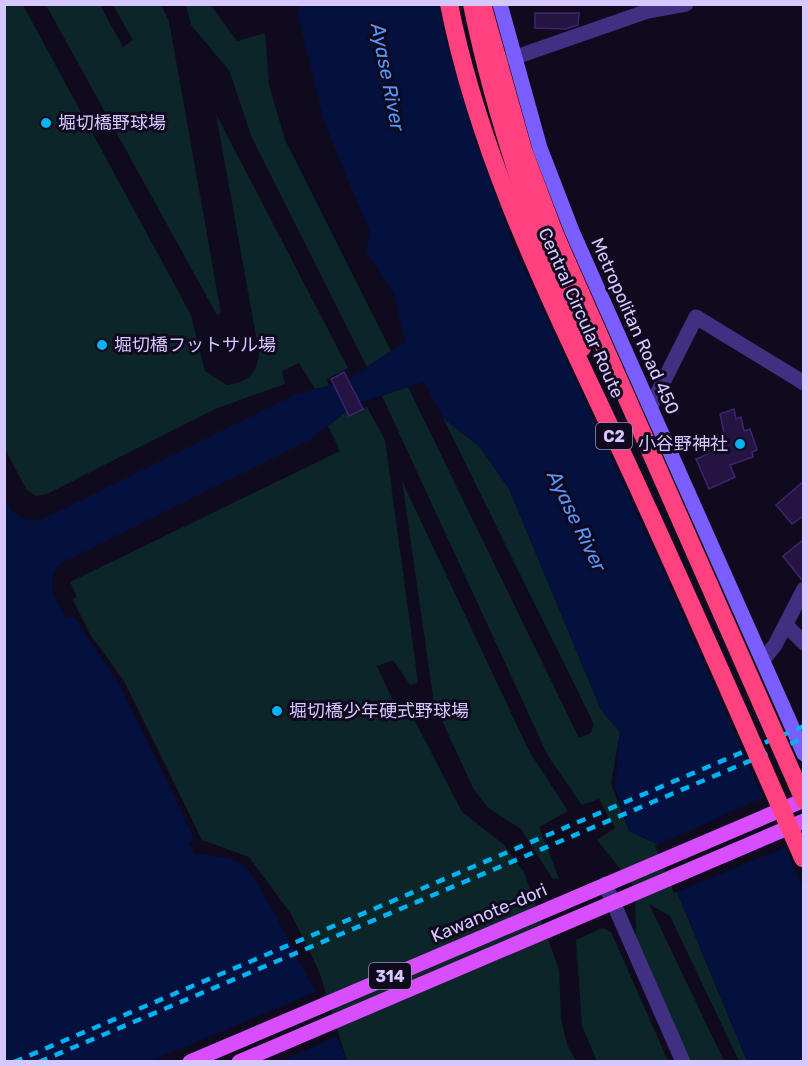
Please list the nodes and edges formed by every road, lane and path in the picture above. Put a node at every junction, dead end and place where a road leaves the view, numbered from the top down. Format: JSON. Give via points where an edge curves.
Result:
{"nodes":[{"id":1,"x":449,"y":4,"type":"edge"},
{"id":2,"x":472,"y":4,"type":"edge"},
{"id":3,"x":482,"y":4,"type":"edge"},
{"id":4,"x":500,"y":4,"type":"edge"},
{"id":5,"x":686,"y":4,"type":"edge"},
{"id":6,"x":513,"y":58,"type":"junction"},
{"id":7,"x":804,"y":383,"type":"edge"},
{"id":8,"x":650,"y":408,"type":"junction"},
{"id":9,"x":631,"y":473,"type":"junction"},
{"id":10,"x":804,"y":589,"type":"edge"},
{"id":11,"x":786,"y":625,"type":"junction"},
{"id":12,"x":804,"y":643,"type":"edge"},
{"id":13,"x":762,"y":660,"type":"junction"},
{"id":14,"x":804,"y":754,"type":"edge"},
{"id":15,"x":804,"y":800,"type":"edge"},
{"id":16,"x":804,"y":821,"type":"edge"},
{"id":17,"x":804,"y":859,"type":"edge"},
{"id":18,"x":605,"y":884,"type":"junction"},
{"id":19,"x":613,"y":902,"type":"junction"},
{"id":20,"x":190,"y":1062,"type":"edge"},
{"id":21,"x":239,"y":1062,"type":"edge"},
{"id":22,"x":683,"y":1062,"type":"edge"}],
"edges":[{"from":1,"to":9,"type":"highway","name":"Central Circular Route","number":"C2","bridge":true,"via":[[493,159],[525,242]]},
{"from":2,"to":9,"type":"highway","bridge":true,"via":[[498,110],[538,234]]},
{"from":3,"to":15,"type":"highway","name":"Central Circular Route","number":"C2","bridge":true,"via":[[523,150],[555,235]]},
{"from":4,"to":6,"type":"main road","name":"Metropolitan Road 450"},
{"from":5,"to":6,"type":"street","via":[[648,11]]},
{"from":6,"to":8,"type":"main road","name":"Metropolitan Road 450","via":[[540,148],[572,231]]},
{"from":7,"to":8,"type":"street","via":[[696,317]]},
{"from":8,"to":13,"type":"main road","name":"Metropolitan Road 450"},
{"from":9,"to":17,"type":"highway","name":"Central Circular Route","number":"C2","bridge":true},
{"from":10,"to":11,"type":"street"},
{"from":11,"to":12,"type":"street"},
{"from":11,"to":13,"type":"street"},
{"from":13,"to":14,"type":"main road","name":"Metropolitan Road 450"},
{"from":15,"to":18,"type":"main road","name":"Kawanote-dori","number":"314"},
{"from":16,"to":19,"type":"main road","number":"314"},
{"from":18,"to":19,"type":"street"},
{"from":18,"to":20,"type":"main road","name":"Kawanote-dori","number":"314"},
{"from":19,"to":21,"type":"main road","number":"314"},
{"from":19,"to":22,"type":"street"}]}
